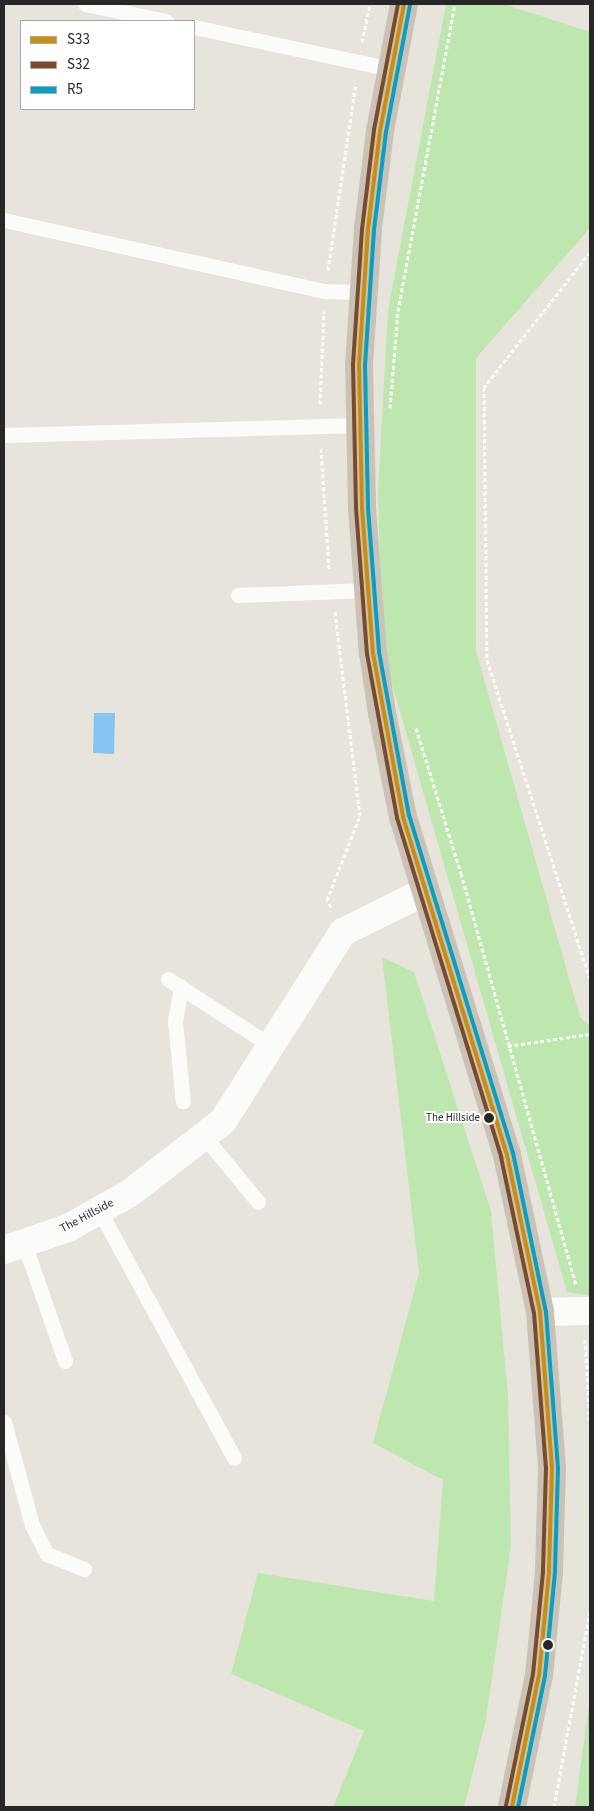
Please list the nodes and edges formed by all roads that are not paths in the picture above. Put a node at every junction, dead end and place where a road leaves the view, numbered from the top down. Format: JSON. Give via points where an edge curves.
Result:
{"nodes":[{"id":1,"x":85,"y":4,"type":"edge"},
{"id":2,"x":404,"y":4,"type":"edge"},
{"id":3,"x":161,"y":20,"type":"edge"},
{"id":4,"x":195,"y":27,"type":"edge"},
{"id":5,"x":391,"y":69,"type":"junction"},
{"id":6,"x":4,"y":220,"type":"edge"},
{"id":7,"x":363,"y":292,"type":"junction"},
{"id":8,"x":359,"y":425,"type":"junction"},
{"id":9,"x":4,"y":435,"type":"edge"},
{"id":10,"x":367,"y":590,"type":"junction"},
{"id":11,"x":238,"y":595,"type":"dead end"},
{"id":12,"x":424,"y":892,"type":"junction"},
{"id":13,"x":271,"y":1046,"type":"junction"},
{"id":14,"x":183,"y":1102,"type":"dead end"},
{"id":15,"x":204,"y":1136,"type":"junction"},
{"id":16,"x":258,"y":1202,"type":"dead end"},
{"id":17,"x":100,"y":1210,"type":"junction"},
{"id":18,"x":14,"y":1247,"type":"edge"},
{"id":19,"x":587,"y":1310,"type":"edge"},
{"id":20,"x":540,"y":1312,"type":"junction"},
{"id":21,"x":66,"y":1360,"type":"dead end"},
{"id":22,"x":4,"y":1422,"type":"edge"},
{"id":23,"x":234,"y":1458,"type":"dead end"},
{"id":24,"x":84,"y":1568,"type":"dead end"},
{"id":25,"x":512,"y":1807,"type":"edge"}],
"edges":[{"from":1,"to":3,"type":"lane"},
{"from":2,"to":5,"type":"highway"},
{"from":4,"to":5,"type":"lane"},
{"from":5,"to":7,"type":"highway","via":[[373,182]]},
{"from":6,"to":7,"type":"lane","via":[[325,291]]},
{"from":7,"to":8,"type":"highway"},
{"from":8,"to":9,"type":"lane"},
{"from":8,"to":10,"type":"highway"},
{"from":10,"to":11,"type":"lane"},
{"from":10,"to":12,"type":"highway","via":[[382,713],[403,817]]},
{"from":12,"to":13,"type":"street","name":"The Hillside","via":[[343,932]]},
{"from":12,"to":20,"type":"highway","via":[[507,1156]]},
{"from":13,"to":14,"type":"lane","via":[[175,983],[174,1021]]},
{"from":13,"to":15,"type":"street","name":"The Hillside","via":[[223,1121]]},
{"from":15,"to":16,"type":"lane"},
{"from":15,"to":17,"type":"street","name":"The Hillside","via":[[130,1193]]},
{"from":17,"to":18,"type":"street","name":"The Hillside","via":[[68,1228]]},
{"from":17,"to":23,"type":"lane"},
{"from":18,"to":21,"type":"lane"},
{"from":19,"to":20,"type":"street"},
{"from":20,"to":25,"type":"highway","via":[[552,1468],[549,1572],[539,1675]]},
{"from":22,"to":24,"type":"lane","via":[[32,1525],[46,1554]]}]}
